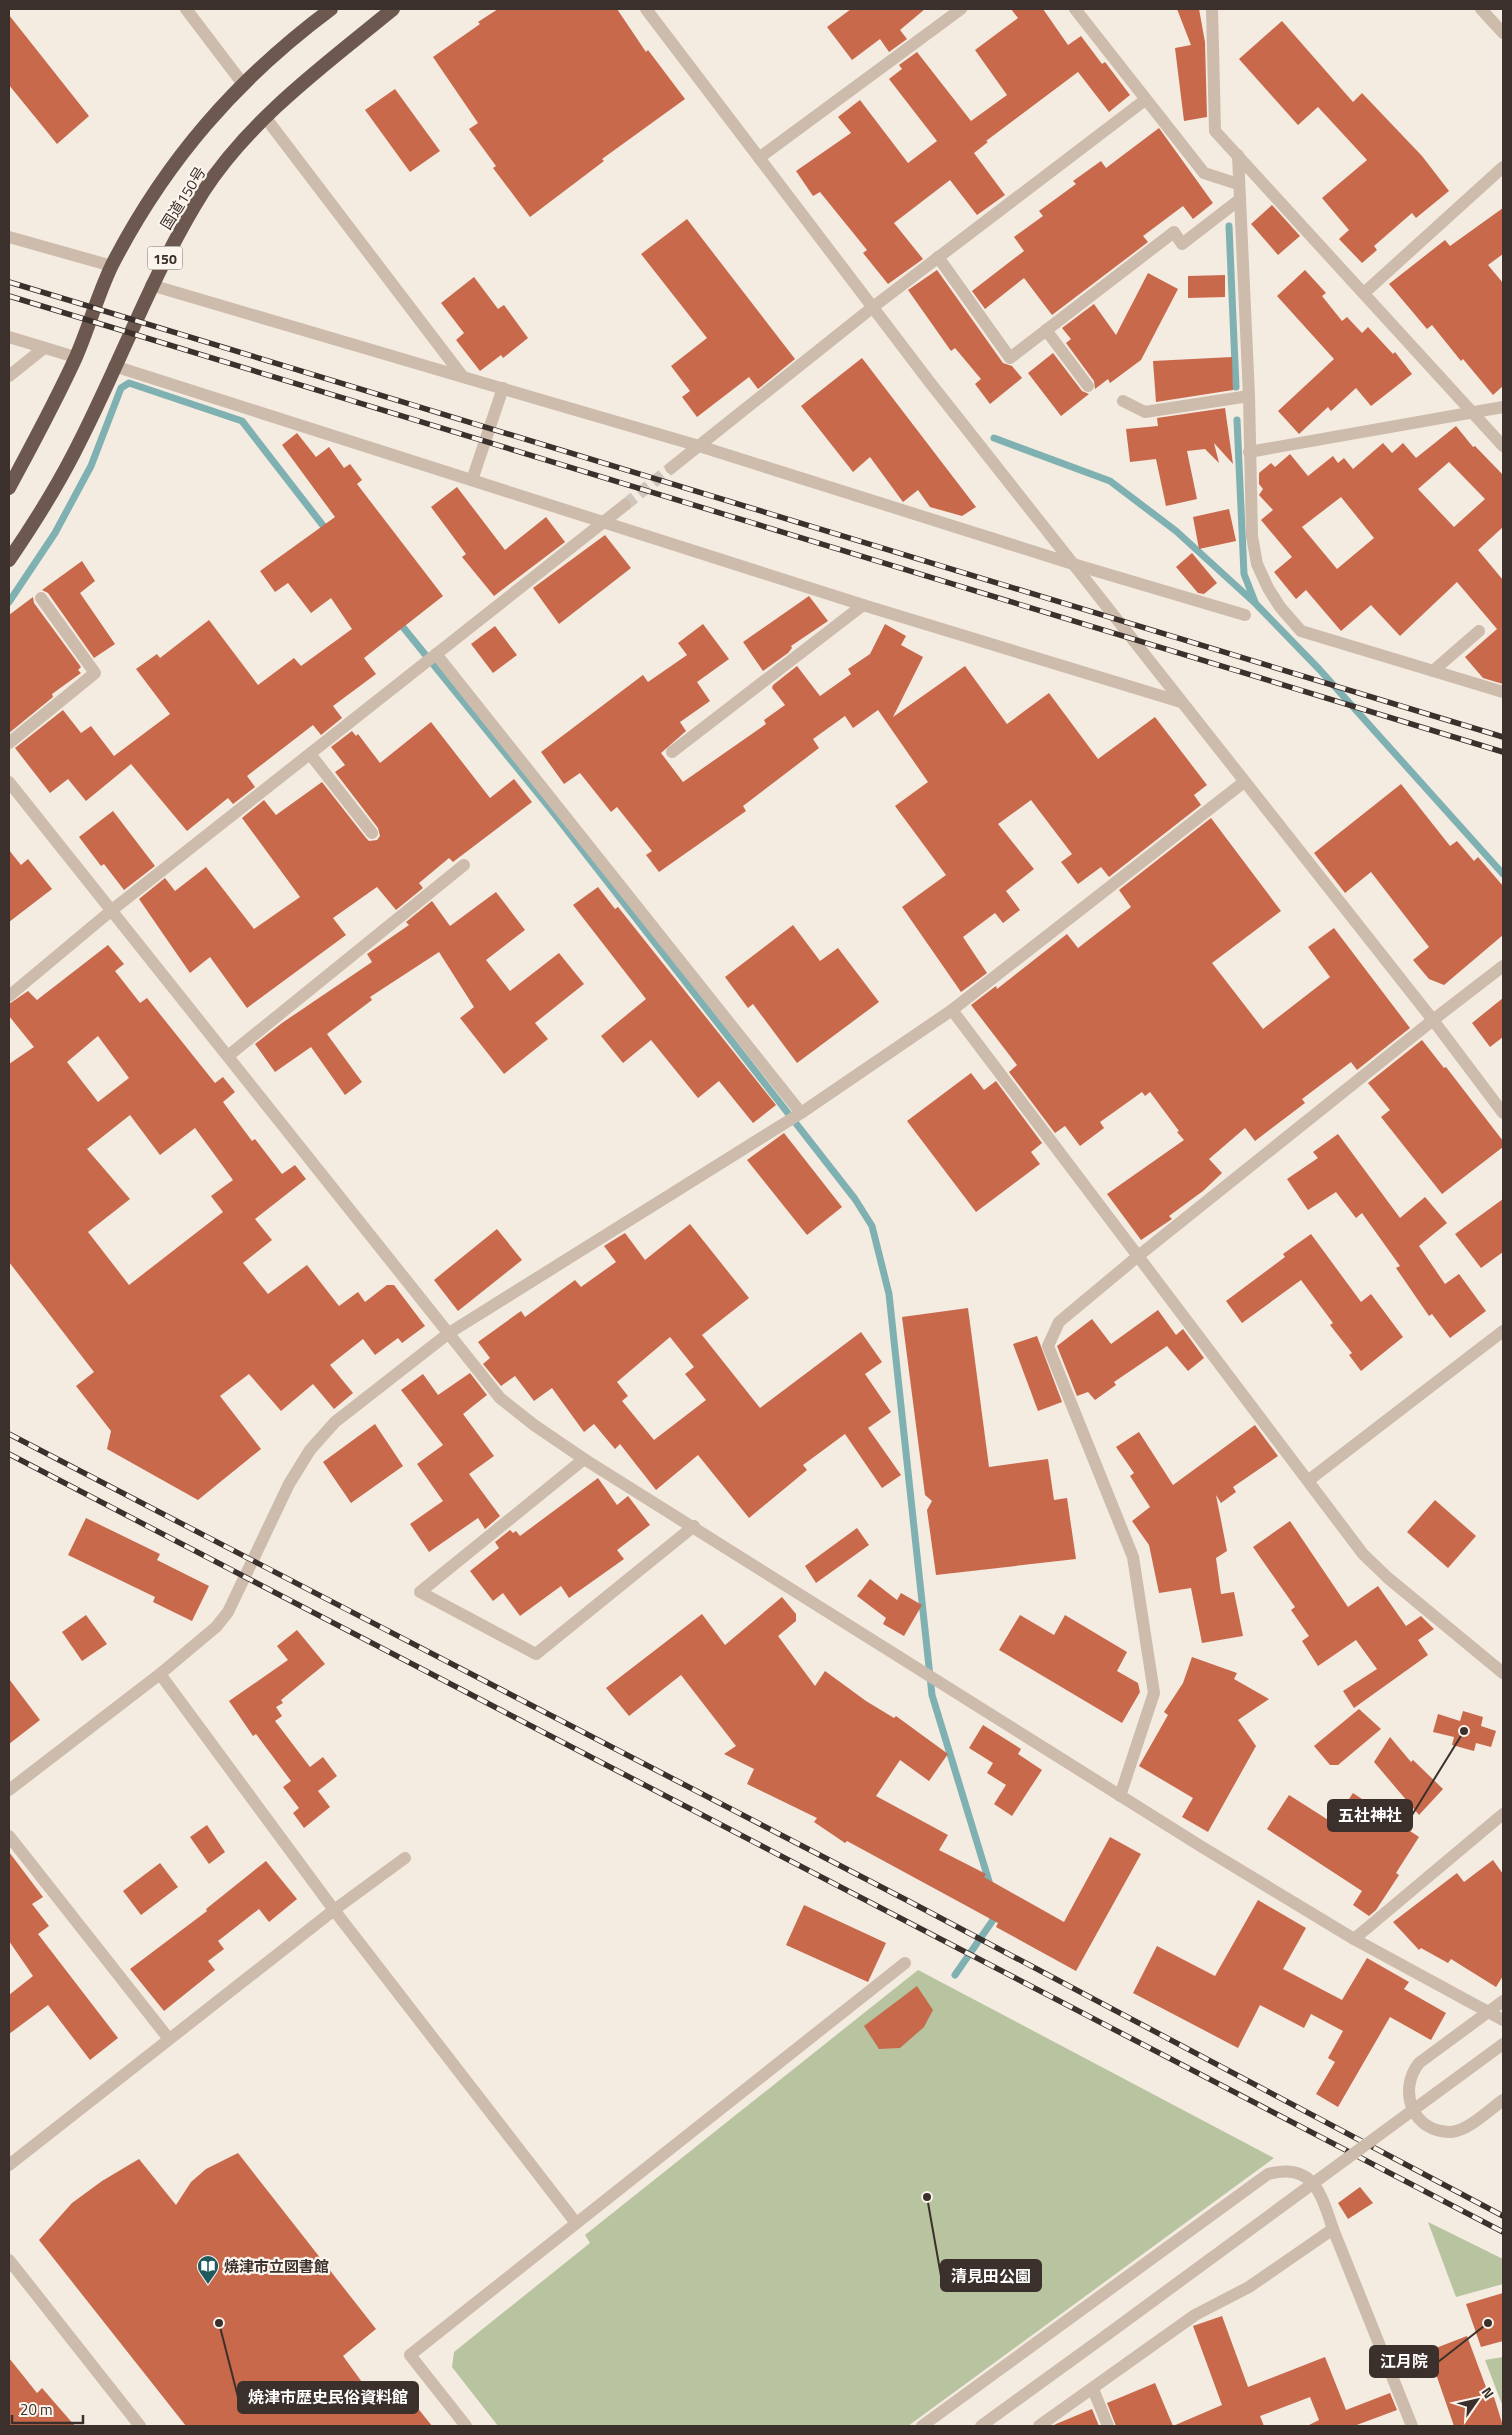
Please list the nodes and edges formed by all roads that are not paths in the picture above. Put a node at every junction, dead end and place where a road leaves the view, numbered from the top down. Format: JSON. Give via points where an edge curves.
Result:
{"nodes":[{"id":1,"x":186,"y":9,"type":"edge"},
{"id":2,"x":331,"y":9,"type":"edge"},
{"id":3,"x":393,"y":9,"type":"edge"},
{"id":4,"x":646,"y":9,"type":"edge"},
{"id":5,"x":961,"y":9,"type":"edge"},
{"id":6,"x":1075,"y":9,"type":"edge"},
{"id":7,"x":1212,"y":9,"type":"edge"},
{"id":8,"x":1481,"y":9,"type":"edge"},
{"id":9,"x":1503,"y":33,"type":"edge"},
{"id":10,"x":243,"y":84,"type":"junction"},
{"id":11,"x":1145,"y":100,"type":"junction"},
{"id":12,"x":266,"y":117,"type":"junction"},
{"id":13,"x":1238,"y":155,"type":"junction"},
{"id":14,"x":759,"y":158,"type":"junction"},
{"id":15,"x":1503,"y":167,"type":"edge"},
{"id":16,"x":1238,"y":184,"type":"junction"},
{"id":17,"x":1239,"y":200,"type":"junction"},
{"id":18,"x":9,"y":237,"type":"edge"},
{"id":19,"x":938,"y":257,"type":"junction"},
{"id":20,"x":112,"y":266,"type":"junction"},
{"id":21,"x":151,"y":285,"type":"junction"},
{"id":22,"x":1364,"y":293,"type":"junction"},
{"id":23,"x":873,"y":307,"type":"junction"},
{"id":24,"x":1046,"y":330,"type":"junction"},
{"id":25,"x":9,"y":337,"type":"edge"},
{"id":26,"x":44,"y":348,"type":"junction"},
{"id":27,"x":75,"y":357,"type":"junction"},
{"id":28,"x":114,"y":366,"type":"junction"},
{"id":29,"x":9,"y":376,"type":"edge"},
{"id":30,"x":463,"y":377,"type":"junction"},
{"id":31,"x":1088,"y":386,"type":"dead end"},
{"id":32,"x":503,"y":388,"type":"junction"},
{"id":33,"x":1249,"y":396,"type":"junction"},
{"id":34,"x":1123,"y":401,"type":"dead end"},
{"id":35,"x":1503,"y":407,"type":"edge"},
{"id":36,"x":1473,"y":413,"type":"junction"},
{"id":37,"x":699,"y":446,"type":"junction"},
{"id":38,"x":1503,"y":446,"type":"edge"},
{"id":39,"x":1249,"y":452,"type":"junction"},
{"id":40,"x":671,"y":468,"type":"tunnel mouth"},
{"id":41,"x":472,"y":480,"type":"junction"},
{"id":42,"x":9,"y":488,"type":"edge"},
{"id":43,"x":625,"y":505,"type":"tunnel mouth"},
{"id":44,"x":604,"y":522,"type":"junction"},
{"id":45,"x":9,"y":560,"type":"edge"},
{"id":46,"x":1073,"y":564,"type":"junction"},
{"id":47,"x":41,"y":598,"type":"dead end"},
{"id":48,"x":863,"y":605,"type":"junction"},
{"id":49,"x":1245,"y":615,"type":"dead end"},
{"id":50,"x":1479,"y":631,"type":"dead end"},
{"id":51,"x":436,"y":654,"type":"junction"},
{"id":52,"x":1433,"y":671,"type":"junction"},
{"id":53,"x":1503,"y":692,"type":"edge"},
{"id":54,"x":1181,"y":702,"type":"junction"},
{"id":55,"x":9,"y":743,"type":"edge"},
{"id":56,"x":672,"y":752,"type":"dead end"},
{"id":57,"x":310,"y":754,"type":"junction"},
{"id":58,"x":9,"y":782,"type":"edge"},
{"id":59,"x":1244,"y":782,"type":"junction"},
{"id":60,"x":372,"y":833,"type":"dead end"},
{"id":61,"x":464,"y":865,"type":"dead end"},
{"id":62,"x":112,"y":910,"type":"junction"},
{"id":63,"x":1503,"y":966,"type":"edge"},
{"id":64,"x":9,"y":996,"type":"edge"},
{"id":65,"x":952,"y":1010,"type":"junction"},
{"id":66,"x":1433,"y":1020,"type":"junction"},
{"id":67,"x":228,"y":1056,"type":"junction"},
{"id":68,"x":1503,"y":1113,"type":"edge"},
{"id":69,"x":801,"y":1114,"type":"junction"},
{"id":70,"x":1137,"y":1257,"type":"junction"},
{"id":71,"x":1503,"y":1331,"type":"edge"},
{"id":72,"x":449,"y":1333,"type":"junction"},
{"id":73,"x":584,"y":1459,"type":"junction"},
{"id":74,"x":1309,"y":1480,"type":"junction"},
{"id":75,"x":694,"y":1526,"type":"junction"},
{"id":76,"x":1503,"y":1673,"type":"edge"},
{"id":77,"x":160,"y":1674,"type":"junction"},
{"id":78,"x":9,"y":1790,"type":"edge"},
{"id":79,"x":1120,"y":1796,"type":"junction"},
{"id":80,"x":1503,"y":1814,"type":"edge"},
{"id":81,"x":9,"y":1836,"type":"edge"},
{"id":82,"x":405,"y":1858,"type":"dead end"},
{"id":83,"x":334,"y":1910,"type":"junction"},
{"id":84,"x":1354,"y":1939,"type":"junction"},
{"id":85,"x":905,"y":1963,"type":"dead end"},
{"id":86,"x":1503,"y":2001,"type":"edge"},
{"id":87,"x":1489,"y":2012,"type":"junction"},
{"id":88,"x":1503,"y":2020,"type":"edge"},
{"id":89,"x":169,"y":2039,"type":"junction"},
{"id":90,"x":1503,"y":2044,"type":"edge"},
{"id":91,"x":1503,"y":2100,"type":"edge"},
{"id":92,"x":9,"y":2165,"type":"edge"},
{"id":93,"x":576,"y":2223,"type":"junction"},
{"id":94,"x":1333,"y":2228,"type":"junction"},
{"id":95,"x":9,"y":2260,"type":"edge"},
{"id":96,"x":1093,"y":2389,"type":"junction"},
{"id":97,"x":140,"y":2426,"type":"edge"},
{"id":98,"x":466,"y":2426,"type":"edge"},
{"id":99,"x":922,"y":2426,"type":"edge"},
{"id":100,"x":981,"y":2426,"type":"edge"},
{"id":101,"x":1039,"y":2426,"type":"edge"},
{"id":102,"x":1108,"y":2426,"type":"edge"},
{"id":103,"x":1412,"y":2426,"type":"edge"}],
"edges":[{"from":1,"to":10,"type":"street"},
{"from":2,"to":10,"type":"highway","name":"国道150号","number":"150"},
{"from":3,"to":12,"type":"highway","name":"国道150号","number":"150"},
{"from":4,"to":14,"type":"street"},
{"from":5,"to":14,"type":"street"},
{"from":6,"to":11,"type":"street"},
{"from":7,"to":13,"type":"street","via":[[1215,131]]},
{"from":8,"to":9,"type":"street"},
{"from":10,"to":20,"type":"highway","name":"国道150号","number":"150","via":[[187,146],[153,194]]},
{"from":11,"to":16,"type":"street","via":[[1204,173]]},
{"from":11,"to":19,"type":"street"},
{"from":12,"to":21,"type":"highway","name":"国道150号","number":"150","via":[[204,192]]},
{"from":12,"to":30,"type":"street"},
{"from":13,"to":16,"type":"street"},
{"from":13,"to":22,"type":"street"},
{"from":14,"to":23,"type":"street"},
{"from":15,"to":22,"type":"street"},
{"from":16,"to":17,"type":"street"},
{"from":17,"to":24,"type":"street","via":[[1182,244],[1174,232]]},
{"from":17,"to":33,"type":"street"},
{"from":18,"to":20,"type":"street"},
{"from":19,"to":23,"type":"street"},
{"from":19,"to":24,"type":"street","via":[[1010,358]]},
{"from":20,"to":27,"type":"highway","name":"国道150号","number":"150"},
{"from":21,"to":28,"type":"highway","name":"国道150号","number":"150"},
{"from":21,"to":30,"type":"street"},
{"from":22,"to":36,"type":"street"},
{"from":23,"to":37,"type":"street"},
{"from":23,"to":46,"type":"street"},
{"from":24,"to":31,"type":"street"},
{"from":25,"to":26,"type":"street"},
{"from":26,"to":27,"type":"street"},
{"from":26,"to":29,"type":"street"},
{"from":27,"to":42,"type":"highway","name":"国道150号","number":"150"},
{"from":28,"to":41,"type":"street"},
{"from":28,"to":45,"type":"highway","name":"国道150号","number":"150","via":[[67,467]]},
{"from":30,"to":32,"type":"street"},
{"from":32,"to":37,"type":"street"},
{"from":32,"to":41,"type":"street"},
{"from":33,"to":34,"type":"street","via":[[1145,412]]},
{"from":33,"to":39,"type":"street"},
{"from":35,"to":36,"type":"street"},
{"from":36,"to":38,"type":"street"},
{"from":36,"to":39,"type":"street"},
{"from":37,"to":40,"type":"street"},
{"from":37,"to":46,"type":"street"},
{"from":39,"to":52,"type":"street","via":[[1252,536],[1257,564],[1280,608],[1301,631]]},
{"from":41,"to":44,"type":"street"},
{"from":43,"to":44,"type":"street"},
{"from":44,"to":48,"type":"street"},
{"from":44,"to":51,"type":"street"},
{"from":46,"to":49,"type":"street"},
{"from":46,"to":54,"type":"street"},
{"from":47,"to":55,"type":"street","via":[[96,673]]},
{"from":48,"to":54,"type":"street"},
{"from":48,"to":56,"type":"street"},
{"from":50,"to":52,"type":"street"},
{"from":51,"to":57,"type":"street"},
{"from":51,"to":69,"type":"street"},
{"from":52,"to":53,"type":"street"},
{"from":54,"to":59,"type":"street"},
{"from":57,"to":60,"type":"street"},
{"from":57,"to":62,"type":"street"},
{"from":58,"to":62,"type":"street"},
{"from":59,"to":65,"type":"street"},
{"from":59,"to":66,"type":"street"},
{"from":61,"to":67,"type":"street"},
{"from":62,"to":64,"type":"street"},
{"from":62,"to":67,"type":"street"},
{"from":63,"to":66,"type":"street"},
{"from":65,"to":69,"type":"street"},
{"from":65,"to":70,"type":"street"},
{"from":66,"to":68,"type":"street"},
{"from":66,"to":70,"type":"street"},
{"from":67,"to":72,"type":"street"},
{"from":69,"to":72,"type":"street"},
{"from":70,"to":74,"type":"street"},
{"from":70,"to":79,"type":"street","via":[[1060,1322],[1048,1346],[1133,1557],[1154,1693]]},
{"from":71,"to":74,"type":"street"},
{"from":72,"to":73,"type":"street","via":[[500,1398]]},
{"from":72,"to":77,"type":"street","via":[[335,1422],[310,1450],[289,1484],[228,1612],[216,1627]]},
{"from":73,"to":75,"type":"street"},
{"from":73,"to":75,"type":"street","via":[[420,1592],[536,1654]]},
{"from":74,"to":76,"type":"street","via":[[1363,1554]]},
{"from":75,"to":79,"type":"street"},
{"from":77,"to":78,"type":"street"},
{"from":77,"to":83,"type":"street"},
{"from":79,"to":84,"type":"street"},
{"from":80,"to":84,"type":"street"},
{"from":81,"to":89,"type":"street"},
{"from":82,"to":83,"type":"street"},
{"from":83,"to":89,"type":"street"},
{"from":83,"to":93,"type":"street"},
{"from":84,"to":87,"type":"street"},
{"from":85,"to":93,"type":"street"},
{"from":86,"to":87,"type":"street"},
{"from":87,"to":88,"type":"street"},
{"from":87,"to":91,"type":"street","via":[[1419,2063],[1410,2074],[1410,2102],[1419,2118],[1432,2130],[1452,2132],[1468,2125]]},
{"from":89,"to":92,"type":"street"},
{"from":90,"to":100,"type":"street","bridge":true},
{"from":93,"to":98,"type":"street","via":[[410,2355]]},
{"from":94,"to":96,"type":"street","via":[[1249,2287],[1195,2315]]},
{"from":94,"to":99,"type":"street","via":[[1322,2195],[1310,2180],[1298,2172],[1283,2170],[1268,2174]]},
{"from":94,"to":103,"type":"street"},
{"from":95,"to":97,"type":"street"},
{"from":96,"to":101,"type":"street"},
{"from":96,"to":102,"type":"street"}]}
